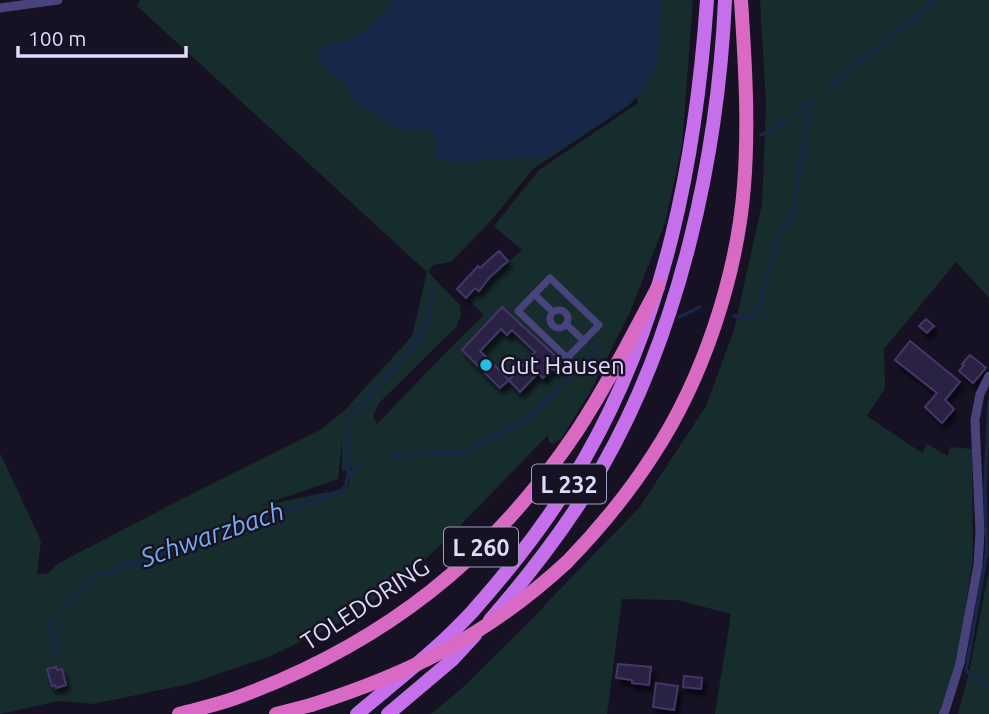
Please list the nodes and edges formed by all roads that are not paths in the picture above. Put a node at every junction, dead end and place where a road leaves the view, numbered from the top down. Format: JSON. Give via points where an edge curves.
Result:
{"nodes":[{"id":1,"x":58,"y":0,"type":"edge"},
{"id":2,"x":707,"y":0,"type":"edge"},
{"id":3,"x":725,"y":0,"type":"edge"},
{"id":4,"x":741,"y":0,"type":"edge"},
{"id":5,"x":0,"y":8,"type":"edge"},
{"id":6,"x":658,"y":287,"type":"junction"},
{"id":7,"x":534,"y":293,"type":"junction"},
{"id":8,"x":553,"y":312,"type":"junction"},
{"id":9,"x":566,"y":324,"type":"junction"},
{"id":10,"x":584,"y":341,"type":"junction"},
{"id":11,"x":989,"y":376,"type":"edge"},
{"id":12,"x":179,"y":714,"type":"edge"},
{"id":13,"x":276,"y":714,"type":"edge"},
{"id":14,"x":357,"y":714,"type":"edge"},
{"id":15,"x":388,"y":714,"type":"edge"},
{"id":16,"x":943,"y":714,"type":"edge"}],
"edges":[{"from":1,"to":5,"type":"street"},
{"from":2,"to":6,"type":"main road","number":"L 232","via":[[694,129]]},
{"from":3,"to":15,"type":"main road","number":"L 232","via":[[703,183],[668,316],[626,417],[581,500],[519,585],[452,660]]},
{"from":4,"to":13,"type":"highway","bridge":true,"via":[[746,122],[735,252],[702,358],[655,453],[601,526],[567,562],[479,631],[359,690]]},
{"from":6,"to":12,"type":"highway","name":"TOLEDORING","number":"L 260","via":[[576,431],[534,489],[493,537],[445,581],[354,644],[305,670],[239,697]]},
{"from":6,"to":14,"type":"main road","number":"L 232","via":[[604,423],[540,527],[508,570],[432,652]]},
{"from":7,"to":8,"type":"street"},
{"from":7,"to":10,"type":"street","via":[[550,278],[599,325]]},
{"from":7,"to":10,"type":"street","via":[[518,311],[567,358]]},
{"from":8,"to":9,"type":"street","via":[[565,312]]},
{"from":8,"to":9,"type":"street","via":[[554,326]]},
{"from":9,"to":10,"type":"street"},
{"from":11,"to":16,"type":"street","via":[[975,420],[978,565],[960,663]]}]}
